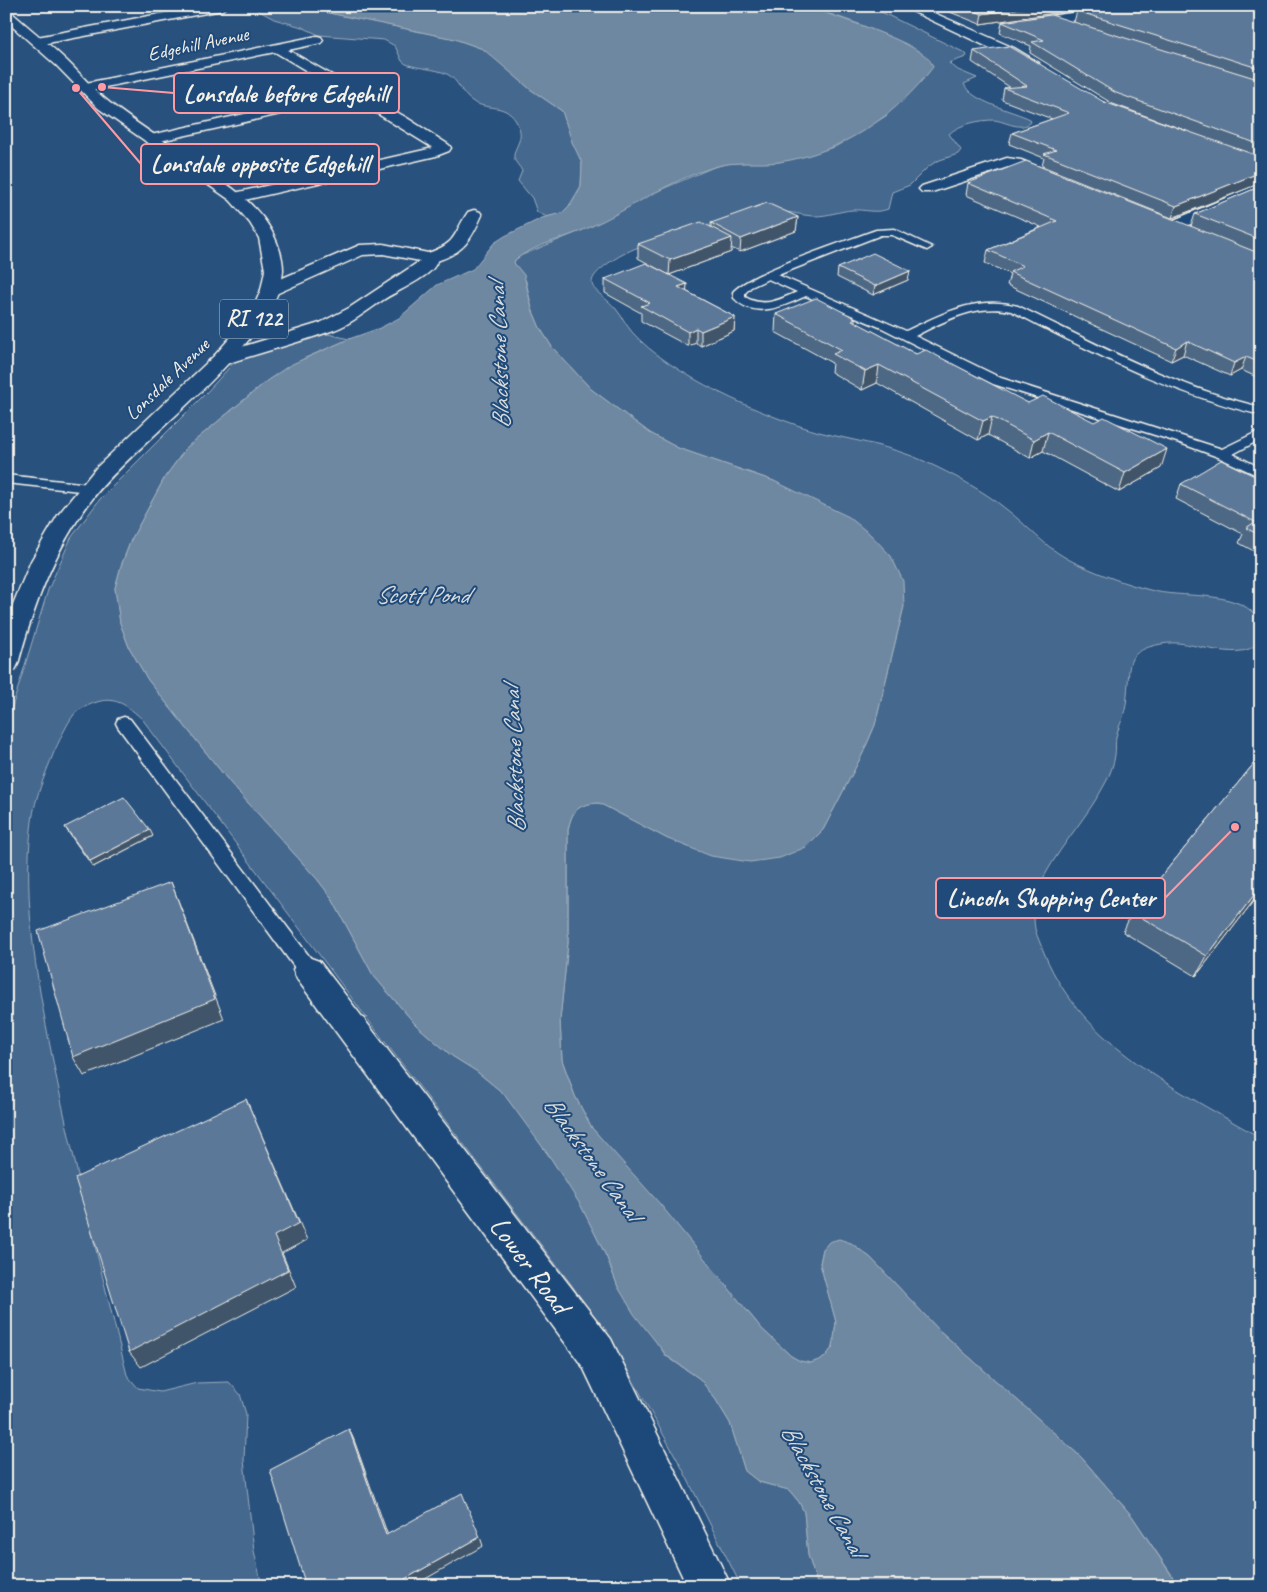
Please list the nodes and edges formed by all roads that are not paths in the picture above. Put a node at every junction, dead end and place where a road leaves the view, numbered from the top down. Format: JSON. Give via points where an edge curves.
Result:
{"nodes":[{"id":1,"x":222,"y":6,"type":"edge"},
{"id":2,"x":908,"y":6,"type":"edge"},
{"id":3,"x":1142,"y":6,"type":"edge"},
{"id":4,"x":6,"y":14,"type":"edge"},
{"id":5,"x":1050,"y":20,"type":"junction"},
{"id":6,"x":1013,"y":25,"type":"edge"},
{"id":7,"x":986,"y":29,"type":"edge"},
{"id":8,"x":1078,"y":29,"type":"edge"},
{"id":9,"x":967,"y":32,"type":"junction"},
{"id":10,"x":37,"y":40,"type":"junction"},
{"id":11,"x":317,"y":40,"type":"dead end"},
{"id":12,"x":276,"y":48,"type":"junction"},
{"id":13,"x":1042,"y":69,"type":"edge"},
{"id":14,"x":86,"y":87,"type":"junction"},
{"id":15,"x":355,"y":94,"type":"junction"},
{"id":16,"x":151,"y":139,"type":"junction"},
{"id":17,"x":1071,"y":186,"type":"edge"},
{"id":18,"x":1261,"y":188,"type":"edge"},
{"id":19,"x":927,"y":190,"type":"dead end"},
{"id":20,"x":236,"y":197,"type":"junction"},
{"id":21,"x":474,"y":215,"type":"dead end"},
{"id":22,"x":1154,"y":219,"type":"edge"},
{"id":23,"x":1173,"y":226,"type":"junction"},
{"id":24,"x":1190,"y":234,"type":"edge"},
{"id":25,"x":927,"y":247,"type":"dead end"},
{"id":26,"x":429,"y":258,"type":"junction"},
{"id":27,"x":768,"y":275,"type":"junction"},
{"id":28,"x":270,"y":290,"type":"junction"},
{"id":29,"x":805,"y":292,"type":"junction"},
{"id":30,"x":905,"y":336,"type":"junction"},
{"id":31,"x":222,"y":360,"type":"junction"},
{"id":32,"x":1261,"y":411,"type":"edge"},
{"id":33,"x":1261,"y":434,"type":"edge"},
{"id":34,"x":1223,"y":454,"type":"junction"},
{"id":35,"x":1261,"y":473,"type":"edge"},
{"id":36,"x":6,"y":479,"type":"edge"},
{"id":37,"x":89,"y":488,"type":"junction"},
{"id":38,"x":6,"y":664,"type":"edge"},
{"id":39,"x":124,"y":723,"type":"dead end"},
{"id":40,"x":308,"y":970,"type":"joint"},
{"id":41,"x":710,"y":1586,"type":"edge"}],
"edges":[{"from":1,"to":10,"type":"street"},
{"from":2,"to":9,"type":"street"},
{"from":3,"to":5,"type":"street"},
{"from":4,"to":10,"type":"street","name":"Lonsdale Avenue","number":"RI 122"},
{"from":5,"to":6,"type":"street"},
{"from":5,"to":8,"type":"street"},
{"from":7,"to":9,"type":"street"},
{"from":9,"to":13,"type":"street","via":[[1020,55]]},
{"from":10,"to":14,"type":"street","name":"Lonsdale Avenue","number":"RI 122"},
{"from":11,"to":12,"type":"street","name":"Edgehill Avenue"},
{"from":12,"to":14,"type":"street","name":"Edgehill Avenue"},
{"from":12,"to":15,"type":"street"},
{"from":14,"to":16,"type":"street","name":"Lonsdale Avenue","number":"RI 122","via":[[103,105]]},
{"from":15,"to":16,"type":"street"},
{"from":15,"to":20,"type":"street","via":[[444,148]]},
{"from":16,"to":20,"type":"street","name":"Lonsdale Avenue","number":"RI 122"},
{"from":17,"to":19,"type":"street","via":[[1007,162]]},
{"from":18,"to":23,"type":"street"},
{"from":20,"to":28,"type":"street","name":"Lonsdale Avenue","number":"RI 122","via":[[267,238],[274,270]]},
{"from":21,"to":26,"type":"street","via":[[462,241],[447,253]]},
{"from":22,"to":23,"type":"street"},
{"from":23,"to":24,"type":"street"},
{"from":25,"to":27,"type":"lane","via":[[888,230]]},
{"from":26,"to":28,"type":"street","via":[[383,249],[360,250]]},
{"from":26,"to":31,"type":"street","via":[[429,264],[412,276],[326,327]]},
{"from":27,"to":29,"type":"lane"},
{"from":27,"to":29,"type":"lane","via":[[746,285],[739,292],[740,298],[757,308]]},
{"from":28,"to":31,"type":"street","name":"Lonsdale Avenue","number":"RI 122","via":[[264,305]]},
{"from":29,"to":30,"type":"lane"},
{"from":30,"to":32,"type":"lane","via":[[970,306],[998,304],[1014,308],[1157,377],[1224,402]]},
{"from":30,"to":34,"type":"lane","via":[[997,381]]},
{"from":31,"to":37,"type":"street","name":"Lonsdale Avenue","number":"RI 122"},
{"from":33,"to":34,"type":"lane"},
{"from":34,"to":35,"type":"lane"},
{"from":36,"to":37,"type":"lane"},
{"from":37,"to":38,"type":"street","name":"Lonsdale Avenue","number":"RI 122","via":[[42,558],[26,596]]},
{"from":39,"to":40,"type":"lane"},
{"from":40,"to":41,"type":"street","name":"Lower Road","via":[[596,1353]]}]}
